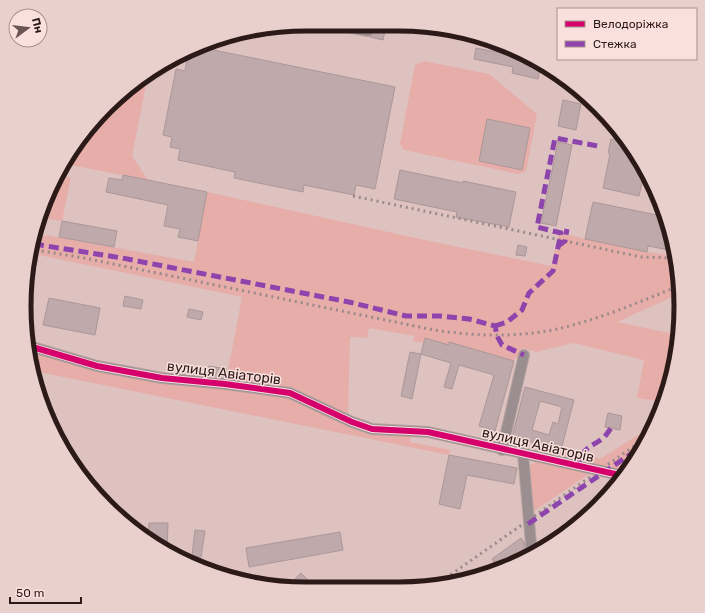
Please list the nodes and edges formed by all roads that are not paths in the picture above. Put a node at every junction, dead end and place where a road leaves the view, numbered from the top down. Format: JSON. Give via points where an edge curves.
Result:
{"nodes":[{"id":1,"x":34,"y":347,"type":"edge"},
{"id":2,"x":524,"y":355,"type":"dead end"},
{"id":3,"x":502,"y":450,"type":"junction"},
{"id":4,"x":522,"y":454,"type":"junction"},
{"id":5,"x":617,"y":474,"type":"edge"},
{"id":6,"x":531,"y":548,"type":"edge"}],
"edges":[{"from":1,"to":3,"type":"street","name":"вулиця Авіаторів","via":[[97,366],[162,378],[290,393],[372,429],[428,432]]},
{"from":2,"to":3,"type":"street"},
{"from":3,"to":4,"type":"street","name":"вулиця Авіаторів"},
{"from":4,"to":5,"type":"street","name":"вулиця Авіаторів"},
{"from":4,"to":6,"type":"street"}]}
